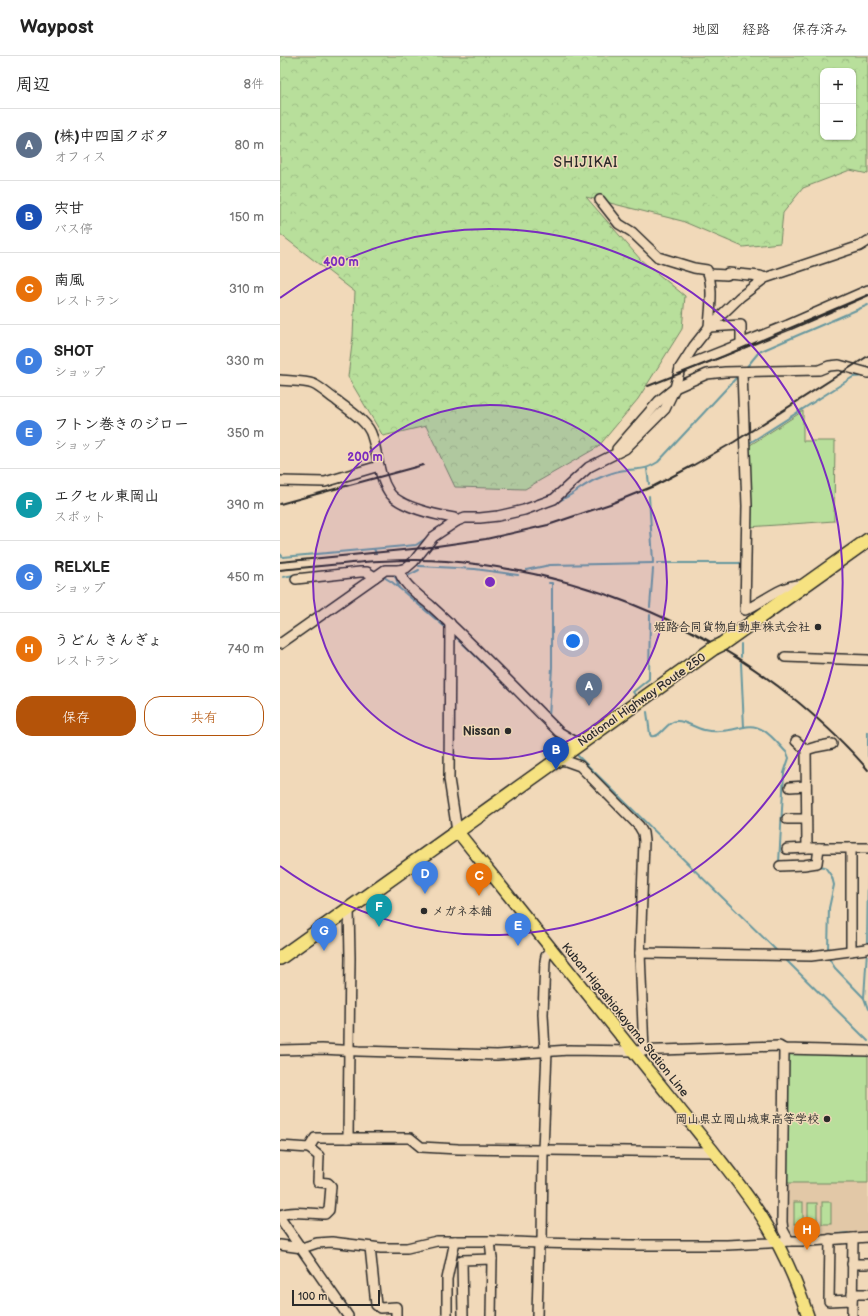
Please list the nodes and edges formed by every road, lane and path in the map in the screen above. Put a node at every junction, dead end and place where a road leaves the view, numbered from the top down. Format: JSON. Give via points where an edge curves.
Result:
{"nodes":[{"id":1,"x":600,"y":200,"type":"dead end"},
{"id":2,"x":868,"y":241,"type":"edge"},
{"id":3,"x":709,"y":274,"type":"junction"},
{"id":4,"x":765,"y":278,"type":"junction"},
{"id":5,"x":868,"y":290,"type":"edge"},
{"id":6,"x":709,"y":327,"type":"junction"},
{"id":7,"x":741,"y":342,"type":"junction"},
{"id":8,"x":680,"y":368,"type":"junction"},
{"id":9,"x":742,"y":372,"type":"junction"},
{"id":10,"x":868,"y":373,"type":"edge"},
{"id":11,"x":280,"y":380,"type":"edge"},
{"id":12,"x":675,"y":388,"type":"junction"},
{"id":13,"x":379,"y":466,"type":"junction"},
{"id":14,"x":280,"y":481,"type":"edge"},
{"id":15,"x":457,"y":521,"type":"junction"},
{"id":16,"x":868,"y":540,"type":"edge"},
{"id":17,"x":399,"y":570,"type":"junction"},
{"id":18,"x":376,"y":576,"type":"junction"},
{"id":19,"x":296,"y":579,"type":"dead end"},
{"id":20,"x":801,"y":588,"type":"junction"},
{"id":21,"x":450,"y":623,"type":"junction"},
{"id":22,"x":280,"y":644,"type":"edge"},
{"id":23,"x":785,"y":657,"type":"dead end"},
{"id":24,"x":868,"y":660,"type":"edge"},
{"id":25,"x":796,"y":741,"type":"dead end"},
{"id":26,"x":832,"y":744,"type":"dead end"},
{"id":27,"x":575,"y":748,"type":"junction"},
{"id":28,"x":806,"y":750,"type":"junction"},
{"id":29,"x":557,"y":760,"type":"junction"},
{"id":30,"x":806,"y":786,"type":"junction"},
{"id":31,"x":790,"y":787,"type":"dead end"},
{"id":32,"x":787,"y":819,"type":"dead end"},
{"id":33,"x":806,"y":819,"type":"junction"},
{"id":34,"x":457,"y":831,"type":"junction"},
{"id":35,"x":807,"y":848,"type":"junction"},
{"id":36,"x":819,"y":848,"type":"junction"},
{"id":37,"x":851,"y":848,"type":"junction"},
{"id":38,"x":867,"y":848,"type":"edge"},
{"id":39,"x":787,"y":849,"type":"dead end"},
{"id":40,"x":780,"y":866,"type":"dead end"},
{"id":41,"x":349,"y":908,"type":"junction"},
{"id":42,"x":867,"y":949,"type":"edge"},
{"id":43,"x":552,"y":950,"type":"junction"},
{"id":44,"x":851,"y":951,"type":"junction"},
{"id":45,"x":640,"y":953,"type":"junction"},
{"id":46,"x":280,"y":958,"type":"edge"},
{"id":47,"x":784,"y":1049,"type":"junction"},
{"id":48,"x":280,"y":1050,"type":"edge"},
{"id":49,"x":349,"y":1050,"type":"junction"},
{"id":50,"x":546,"y":1051,"type":"junction"},
{"id":51,"x":638,"y":1051,"type":"junction"},
{"id":52,"x":868,"y":1052,"type":"edge"},
{"id":53,"x":348,"y":1138,"type":"junction"},
{"id":54,"x":280,"y":1146,"type":"edge"},
{"id":55,"x":309,"y":1148,"type":"junction"},
{"id":56,"x":543,"y":1150,"type":"junction"},
{"id":57,"x":714,"y":1152,"type":"junction"},
{"id":58,"x":280,"y":1214,"type":"edge"},
{"id":59,"x":280,"y":1218,"type":"edge"},
{"id":60,"x":868,"y":1237,"type":"edge"},
{"id":61,"x":853,"y":1238,"type":"junction"},
{"id":62,"x":830,"y":1239,"type":"junction"},
{"id":63,"x":454,"y":1241,"type":"junction"},
{"id":64,"x":490,"y":1241,"type":"junction"},
{"id":65,"x":789,"y":1241,"type":"junction"},
{"id":66,"x":777,"y":1242,"type":"junction"},
{"id":67,"x":540,"y":1243,"type":"junction"},
{"id":68,"x":280,"y":1245,"type":"edge"},
{"id":69,"x":370,"y":1247,"type":"junction"},
{"id":70,"x":302,"y":1248,"type":"junction"},
{"id":71,"x":492,"y":1259,"type":"junction"},
{"id":72,"x":852,"y":1264,"type":"junction"},
{"id":73,"x":868,"y":1264,"type":"edge"},
{"id":74,"x":868,"y":1294,"type":"edge"},
{"id":75,"x":852,"y":1297,"type":"junction"},
{"id":76,"x":348,"y":1316,"type":"edge"},
{"id":77,"x":396,"y":1316,"type":"edge"},
{"id":78,"x":447,"y":1316,"type":"edge"},
{"id":79,"x":464,"y":1316,"type":"edge"},
{"id":80,"x":491,"y":1316,"type":"edge"},
{"id":81,"x":537,"y":1316,"type":"edge"},
{"id":82,"x":808,"y":1316,"type":"edge"},
{"id":83,"x":852,"y":1316,"type":"edge"}],
"edges":[{"from":1,"to":3,"type":"street","via":[[619,224],[632,232],[658,257],[694,268],[704,268]]},
{"from":2,"to":4,"type":"street","via":[[860,246]]},
{"from":3,"to":4,"type":"street","via":[[728,273]]},
{"from":3,"to":6,"type":"street"},
{"from":4,"to":6,"type":"street","via":[[740,297]]},
{"from":5,"to":7,"type":"street","via":[[788,325]]},
{"from":6,"to":7,"type":"street","via":[[741,325]]},
{"from":6,"to":8,"type":"street"},
{"from":7,"to":8,"type":"street"},
{"from":8,"to":12,"type":"street"},
{"from":9,"to":10,"type":"street","via":[[819,370],[839,364]]},
{"from":9,"to":12,"type":"street","via":[[707,374]]},
{"from":9,"to":20,"type":"street","via":[[747,506],[745,610],[793,585]]},
{"from":11,"to":13,"type":"street","via":[[312,383],[346,407],[372,434]]},
{"from":12,"to":15,"type":"street","via":[[665,409],[625,449],[589,467],[554,499],[498,516],[465,518]]},
{"from":13,"to":14,"type":"street","via":[[325,482]]},
{"from":13,"to":15,"type":"street","via":[[390,492],[398,499]]},
{"from":15,"to":17,"type":"street","via":[[433,537],[414,561]]},
{"from":16,"to":20,"type":"highway","name":"National Highway Route 250"},
{"from":17,"to":18,"type":"street","via":[[385,570]]},
{"from":17,"to":21,"type":"street","via":[[407,584]]},
{"from":18,"to":19,"type":"street","via":[[360,572]]},
{"from":18,"to":22,"type":"street"},
{"from":20,"to":27,"type":"highway","name":"National Highway Route 250"},
{"from":21,"to":27,"type":"street"},
{"from":21,"to":34,"type":"street","via":[[449,779]]},
{"from":23,"to":24,"type":"street"},
{"from":25,"to":28,"type":"street"},
{"from":26,"to":28,"type":"street"},
{"from":27,"to":29,"type":"highway","name":"National Highway Route 250"},
{"from":28,"to":30,"type":"street"},
{"from":29,"to":34,"type":"highway","name":"National Highway Route 250"},
{"from":29,"to":45,"type":"street","via":[[566,760],[580,766],[643,833]]},
{"from":30,"to":31,"type":"street"},
{"from":30,"to":33,"type":"street"},
{"from":32,"to":33,"type":"street"},
{"from":33,"to":35,"type":"street"},
{"from":34,"to":41,"type":"highway","name":"National Highway Route 250"},
{"from":34,"to":43,"type":"main road","name":"Kuban Higashiokayama Station Line"},
{"from":35,"to":36,"type":"street"},
{"from":35,"to":39,"type":"street"},
{"from":36,"to":37,"type":"street"},
{"from":36,"to":40,"type":"street","via":[[818,863]]},
{"from":37,"to":38,"type":"street"},
{"from":37,"to":44,"type":"street"},
{"from":41,"to":46,"type":"highway","name":"National Highway Route 250"},
{"from":41,"to":49,"type":"street"},
{"from":42,"to":44,"type":"street"},
{"from":43,"to":50,"type":"street","via":[[545,961],[543,1014]]},
{"from":43,"to":51,"type":"main road","name":"Kuban Higashiokayama Station Line"},
{"from":44,"to":45,"type":"street","via":[[811,956]]},
{"from":45,"to":51,"type":"street"},
{"from":47,"to":51,"type":"street","via":[[779,1046]]},
{"from":47,"to":52,"type":"street"},
{"from":47,"to":65,"type":"street","via":[[782,1222]]},
{"from":48,"to":49,"type":"street"},
{"from":49,"to":50,"type":"street","via":[[497,1055]]},
{"from":49,"to":53,"type":"street"},
{"from":50,"to":51,"type":"street"},
{"from":50,"to":56,"type":"street"},
{"from":51,"to":57,"type":"main road","name":"Kuban Higashiokayama Station Line"},
{"from":53,"to":55,"type":"street","via":[[315,1138]]},
{"from":53,"to":56,"type":"street","via":[[410,1138],[421,1147]]},
{"from":54,"to":55,"type":"street"},
{"from":55,"to":58,"type":"street","via":[[319,1156],[318,1182],[331,1186],[329,1210],[325,1214]]},
{"from":56,"to":57,"type":"street"},
{"from":56,"to":67,"type":"street"},
{"from":57,"to":66,"type":"main road","name":"Kuban Higashiokayama Station Line","via":[[750,1199]]},
{"from":59,"to":70,"type":"street"},
{"from":60,"to":61,"type":"street"},
{"from":61,"to":62,"type":"street"},
{"from":61,"to":72,"type":"street"},
{"from":62,"to":65,"type":"street"},
{"from":62,"to":75,"type":"street","via":[[829,1301]]},
{"from":63,"to":64,"type":"street"},
{"from":63,"to":69,"type":"street","via":[[437,1241],[407,1248]]},
{"from":63,"to":78,"type":"street","via":[[447,1279]]},
{"from":64,"to":67,"type":"street"},
{"from":64,"to":71,"type":"street"},
{"from":65,"to":66,"type":"street"},
{"from":66,"to":67,"type":"street","via":[[727,1245]]},
{"from":66,"to":82,"type":"main road","name":"Kuban Higashiokayama Station Line","via":[[797,1284]]},
{"from":67,"to":81,"type":"street"},
{"from":68,"to":70,"type":"street"},
{"from":69,"to":70,"type":"street","via":[[332,1242]]},
{"from":69,"to":77,"type":"street","via":[[376,1305],[380,1308],[396,1307]]},
{"from":70,"to":76,"type":"street"},
{"from":71,"to":79,"type":"street","via":[[462,1260]]},
{"from":71,"to":80,"type":"street"},
{"from":72,"to":73,"type":"street"},
{"from":72,"to":75,"type":"street"},
{"from":74,"to":75,"type":"street"},
{"from":75,"to":83,"type":"street"}]}
